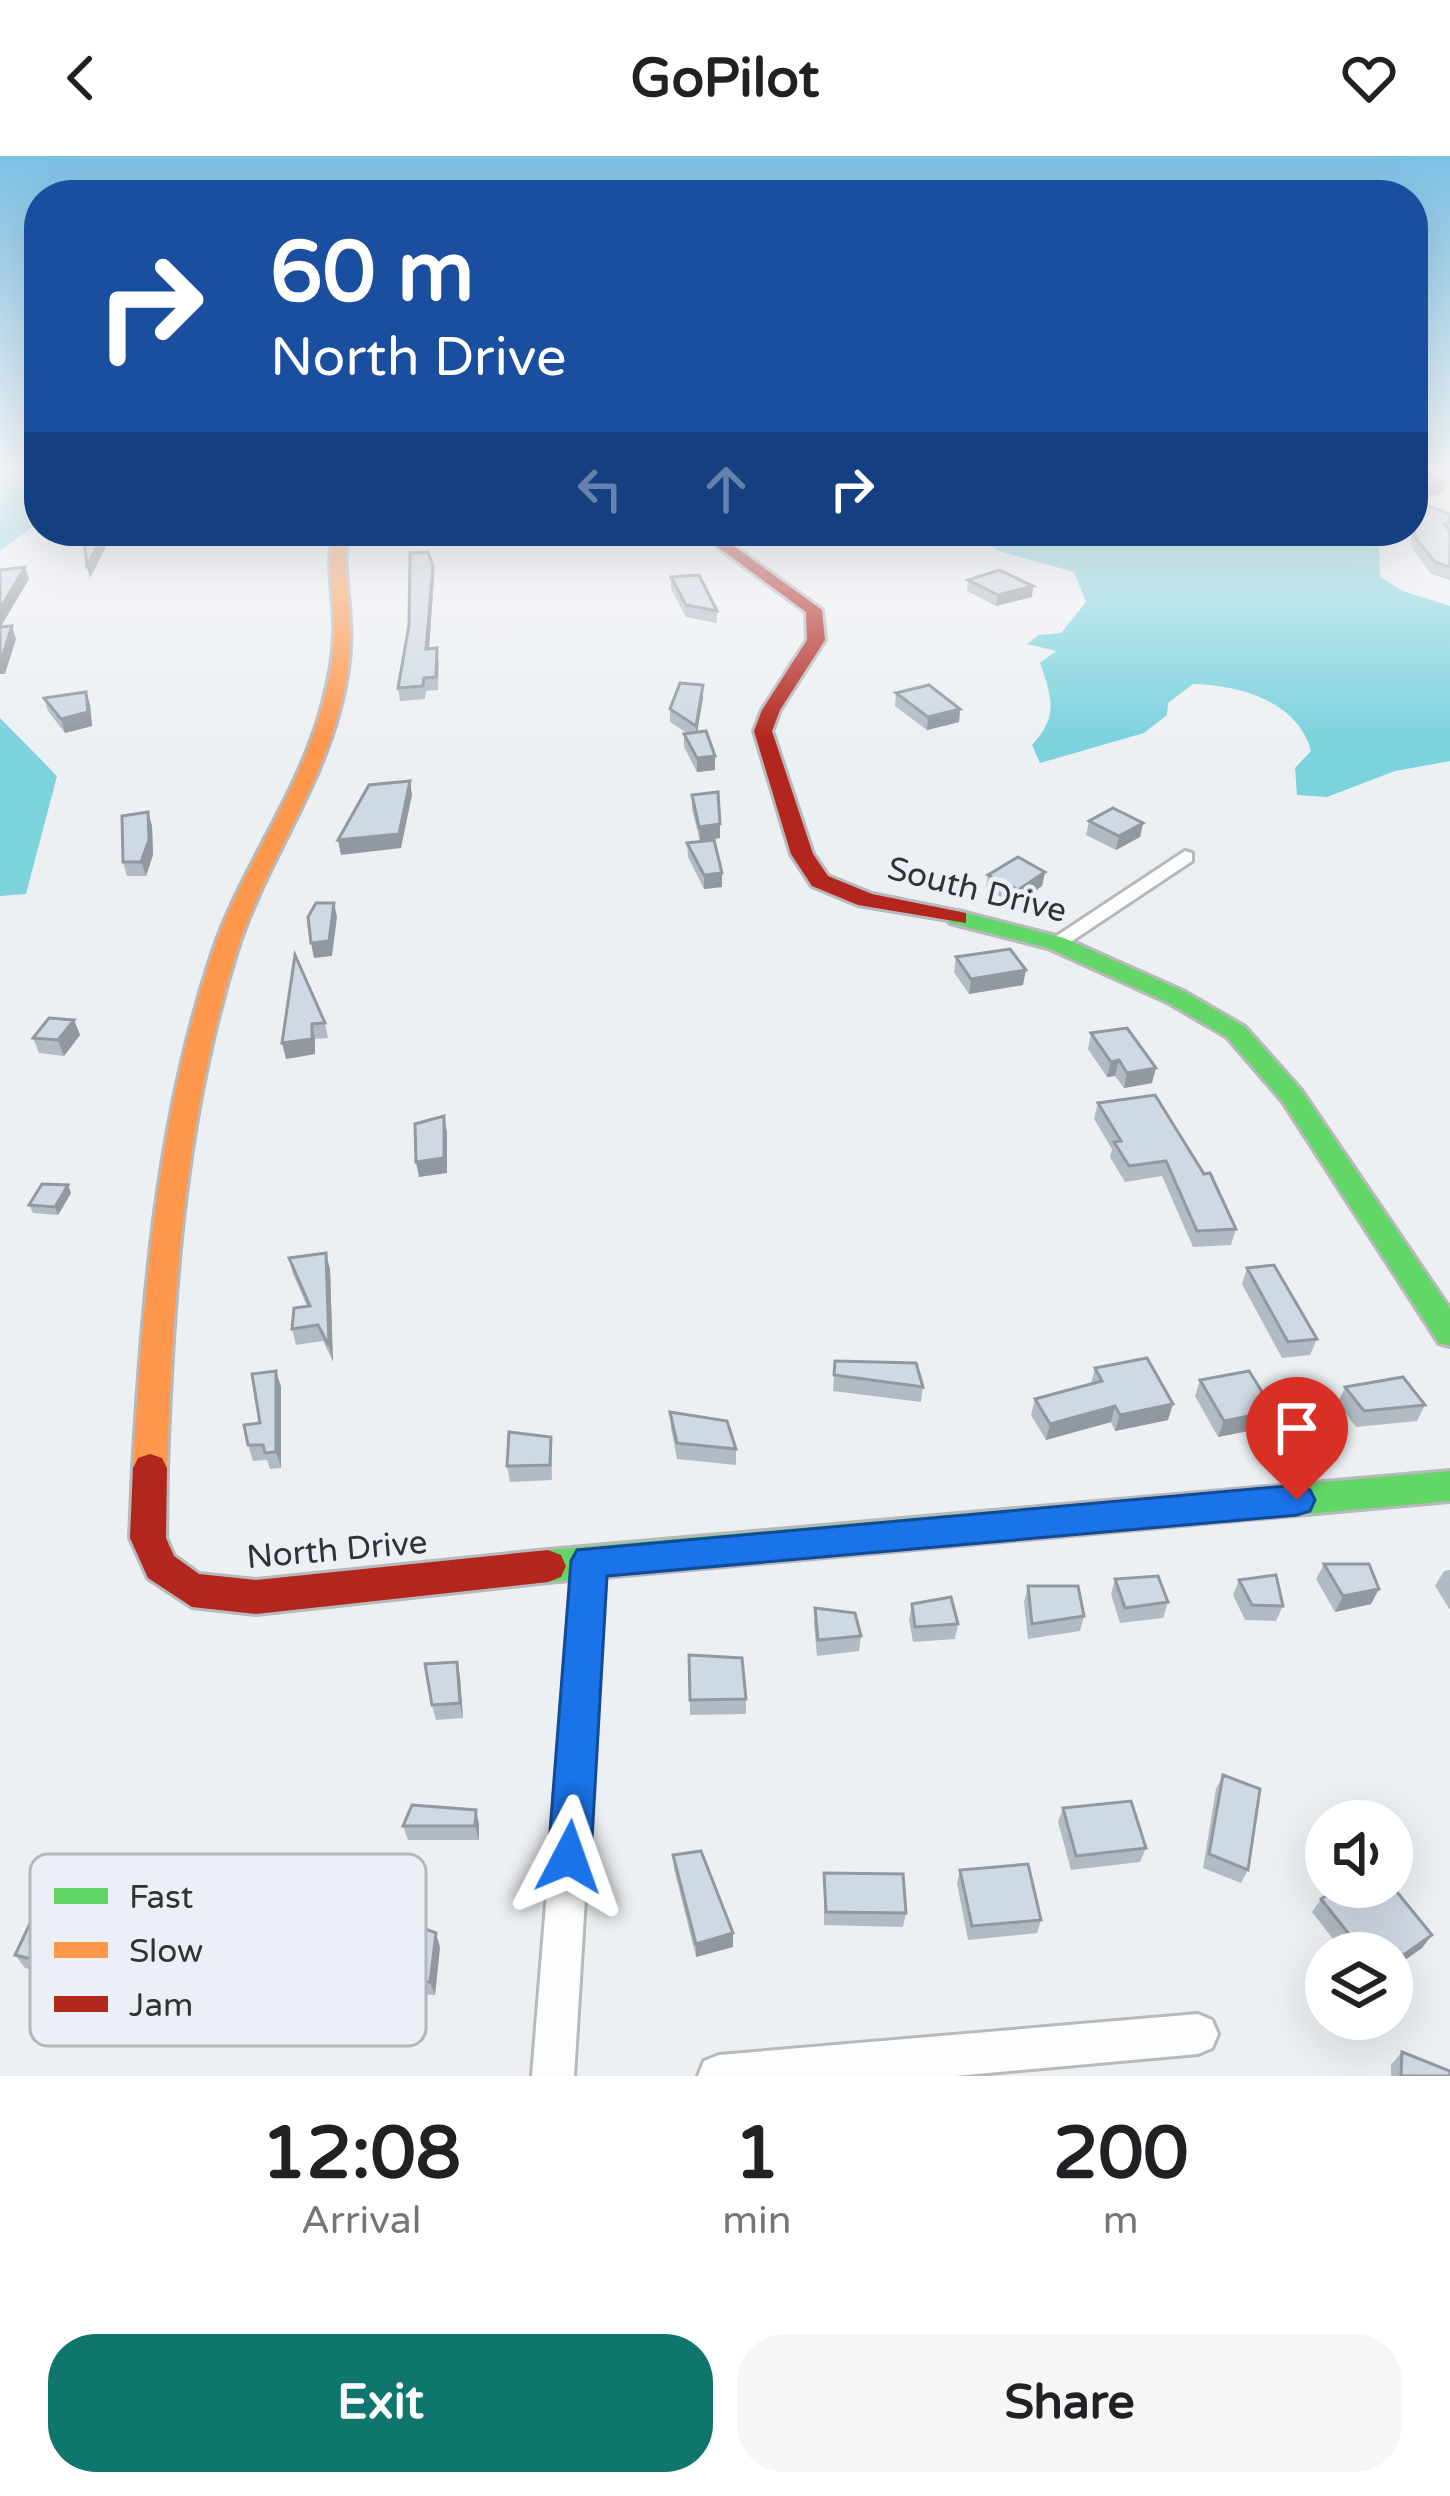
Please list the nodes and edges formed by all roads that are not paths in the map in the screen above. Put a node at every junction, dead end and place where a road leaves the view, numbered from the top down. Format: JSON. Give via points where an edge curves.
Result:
{"nodes":[{"id":1,"x":337,"y":561,"type":"edge"},
{"id":2,"x":745,"y":561,"type":"edge"},
{"id":3,"x":1185,"y":857,"type":"dead end"},
{"id":4,"x":1056,"y":944,"type":"junction"},
{"id":5,"x":1450,"y":1334,"type":"edge"},
{"id":6,"x":1450,"y":1486,"type":"edge"},
{"id":7,"x":590,"y":1561,"type":"junction"},
{"id":8,"x":1198,"y":2034,"type":"dead end"},
{"id":9,"x":553,"y":2076,"type":"edge"},
{"id":10,"x":719,"y":2076,"type":"edge"}],
"edges":[{"from":1,"to":7,"type":"street","name":"North Drive","via":[[342,631],[330,714],[307,780],[225,947],[192,1079],[167,1218],[148,1538],[161,1567],[192,1590],[256,1597]]},
{"from":2,"to":4,"type":"street","name":"South Drive","via":[[814,610],[816,640],[763,731],[809,868],[866,900]]},
{"from":3,"to":4,"type":"street"},
{"from":4,"to":5,"type":"street","name":"South Drive","via":[[1176,997],[1252,1047]]},
{"from":6,"to":7,"type":"street","name":"North Drive"},
{"from":7,"to":9,"type":"street"},
{"from":8,"to":10,"type":"street"}]}
